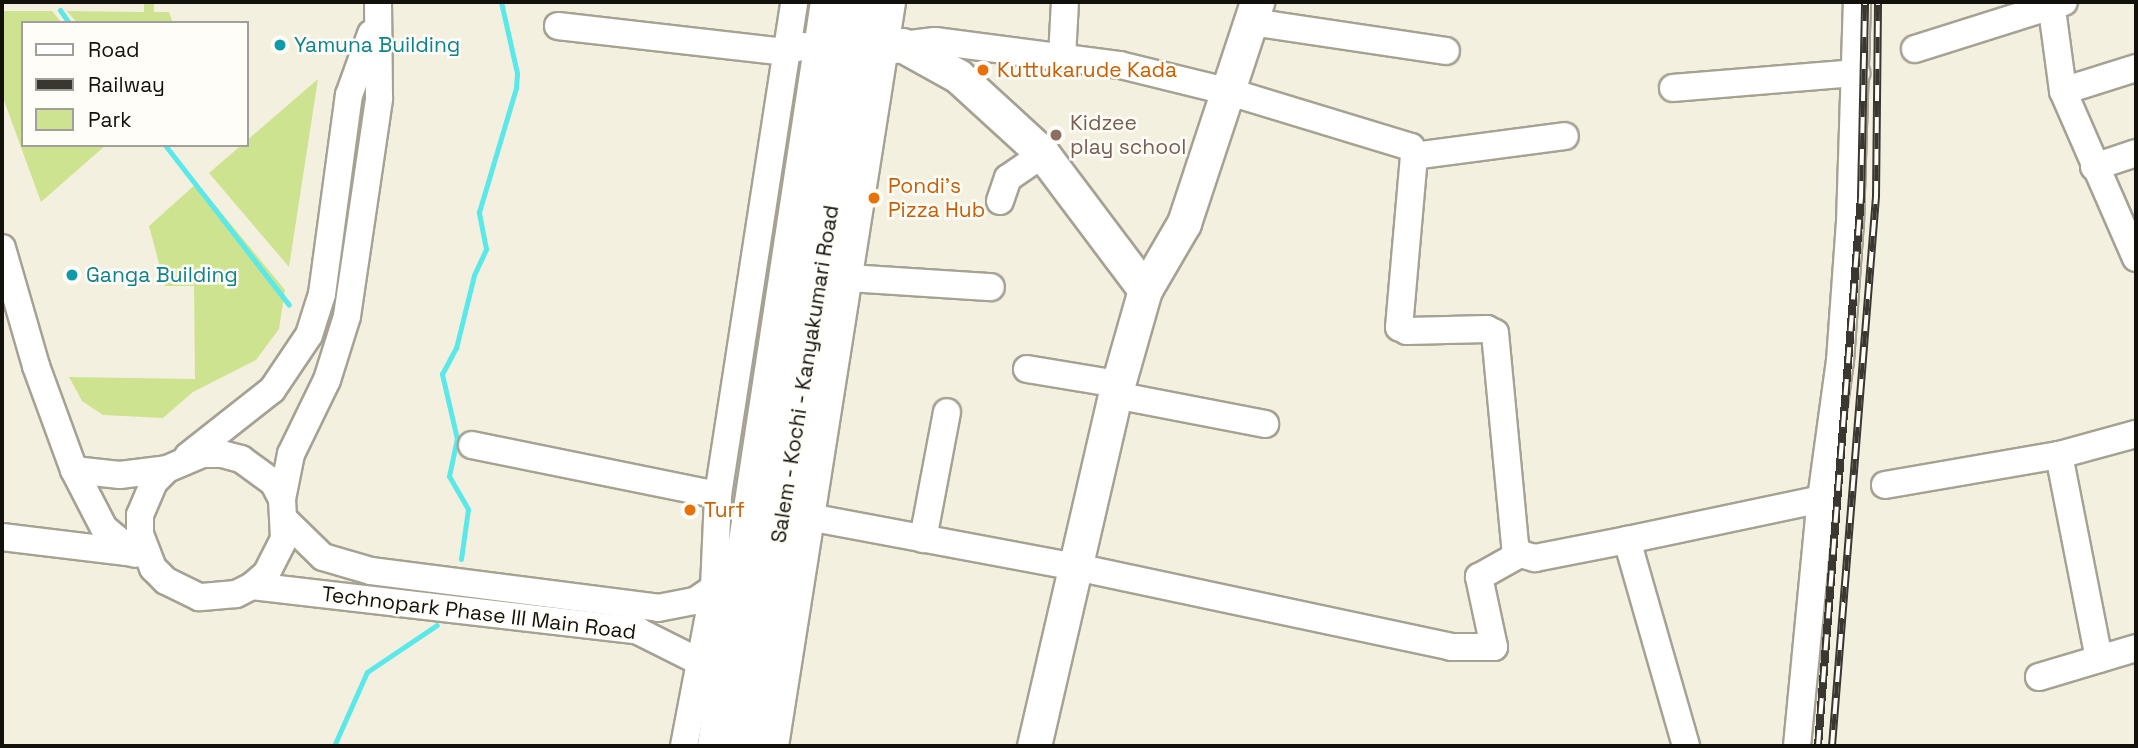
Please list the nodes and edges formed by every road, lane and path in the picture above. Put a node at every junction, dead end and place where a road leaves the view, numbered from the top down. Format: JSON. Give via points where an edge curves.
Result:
{"nodes":[{"id":1,"x":794,"y":2,"type":"edge"},
{"id":2,"x":830,"y":2,"type":"edge"},
{"id":3,"x":862,"y":2,"type":"edge"},
{"id":4,"x":892,"y":2,"type":"edge"},
{"id":5,"x":1065,"y":2,"type":"edge"},
{"id":6,"x":1857,"y":2,"type":"edge"},
{"id":7,"x":2056,"y":3,"type":"edge"},
{"id":8,"x":377,"y":12,"type":"edge"},
{"id":9,"x":1254,"y":12,"type":"edge"},
{"id":10,"x":558,"y":26,"type":"dead end"},
{"id":11,"x":867,"y":43,"type":"junction"},
{"id":12,"x":1915,"y":49,"type":"dead end"},
{"id":13,"x":1446,"y":51,"type":"dead end"},
{"id":14,"x":785,"y":52,"type":"junction"},
{"id":15,"x":1062,"y":57,"type":"junction"},
{"id":16,"x":2136,"y":68,"type":"edge"},
{"id":17,"x":1856,"y":72,"type":"junction"},
{"id":18,"x":1673,"y":88,"type":"dead end"},
{"id":19,"x":2063,"y":91,"type":"junction"},
{"id":20,"x":1230,"y":92,"type":"junction"},
{"id":21,"x":1565,"y":136,"type":"dead end"},
{"id":22,"x":2136,"y":153,"type":"edge"},
{"id":23,"x":1043,"y":154,"type":"junction"},
{"id":24,"x":1414,"y":156,"type":"junction"},
{"id":25,"x":2094,"y":167,"type":"junction"},
{"id":26,"x":1000,"y":201,"type":"dead end"},
{"id":27,"x":2,"y":248,"type":"edge"},
{"id":28,"x":2136,"y":258,"type":"edge"},
{"id":29,"x":850,"y":278,"type":"junction"},
{"id":30,"x":991,"y":287,"type":"dead end"},
{"id":31,"x":1145,"y":290,"type":"junction"},
{"id":32,"x":1027,"y":369,"type":"dead end"},
{"id":33,"x":1116,"y":389,"type":"junction"},
{"id":34,"x":947,"y":412,"type":"dead end"},
{"id":35,"x":1265,"y":424,"type":"dead end"},
{"id":36,"x":2136,"y":434,"type":"edge"},
{"id":37,"x":472,"y":445,"type":"dead end"},
{"id":38,"x":2059,"y":455,"type":"junction"},
{"id":39,"x":176,"y":464,"type":"junction"},
{"id":40,"x":74,"y":470,"type":"junction"},
{"id":41,"x":1885,"y":485,"type":"dead end"},
{"id":42,"x":718,"y":495,"type":"junction"},
{"id":43,"x":1821,"y":499,"type":"junction"},
{"id":44,"x":283,"y":509,"type":"junction"},
{"id":45,"x":809,"y":517,"type":"junction"},
{"id":46,"x":2,"y":537,"type":"edge"},
{"id":47,"x":923,"y":539,"type":"junction"},
{"id":48,"x":1627,"y":540,"type":"junction"},
{"id":49,"x":1520,"y":554,"type":"junction"},
{"id":50,"x":144,"y":561,"type":"junction"},
{"id":51,"x":1076,"y":567,"type":"junction"},
{"id":52,"x":252,"y":586,"type":"junction"},
{"id":53,"x":714,"y":588,"type":"junction"},
{"id":54,"x":2136,"y":648,"type":"edge"},
{"id":55,"x":2099,"y":659,"type":"junction"},
{"id":56,"x":698,"y":661,"type":"junction"},
{"id":57,"x":2039,"y":677,"type":"dead end"},
{"id":58,"x":684,"y":746,"type":"edge"},
{"id":59,"x":717,"y":746,"type":"edge"},
{"id":60,"x":748,"y":746,"type":"edge"},
{"id":61,"x":775,"y":746,"type":"edge"},
{"id":62,"x":1034,"y":746,"type":"edge"},
{"id":63,"x":1686,"y":746,"type":"edge"},
{"id":64,"x":1797,"y":746,"type":"edge"}],
"edges":[{"from":1,"to":14,"type":"street"},
{"from":2,"to":11,"type":"highway","name":"Salem - Kochi - Kanyakumari Road"},
{"from":3,"to":11,"type":"highway","name":"Salem - Kochi - Kanyakumari Road"},
{"from":4,"to":11,"type":"street"},
{"from":5,"to":15,"type":"street"},
{"from":6,"to":17,"type":"street"},
{"from":7,"to":12,"type":"street"},
{"from":7,"to":19,"type":"street"},
{"from":8,"to":39,"type":"street","via":[[349,95],[321,293],[309,335],[272,390]]},
{"from":8,"to":44,"type":"street","via":[[379,98],[347,316],[327,380],[291,454]]},
{"from":9,"to":13,"type":"street"},
{"from":9,"to":20,"type":"main road"},
{"from":10,"to":14,"type":"street"},
{"from":11,"to":14,"type":"street"},
{"from":11,"to":15,"type":"street","via":[[935,41]]},
{"from":11,"to":23,"type":"main road","via":[[958,76]]},
{"from":11,"to":29,"type":"street"},
{"from":11,"to":59,"type":"highway","name":"Salem - Kochi - Kanyakumari Road"},
{"from":11,"to":60,"type":"highway","name":"Salem - Kochi - Kanyakumari Road"},
{"from":14,"to":42,"type":"street"},
{"from":15,"to":20,"type":"street","via":[[1120,65]]},
{"from":16,"to":19,"type":"street"},
{"from":17,"to":18,"type":"street"},
{"from":17,"to":43,"type":"street","via":[[1840,361]]},
{"from":19,"to":25,"type":"street"},
{"from":20,"to":24,"type":"street","via":[[1406,144]]},
{"from":20,"to":31,"type":"main road","via":[[1184,223]]},
{"from":21,"to":24,"type":"street"},
{"from":22,"to":25,"type":"street"},
{"from":23,"to":26,"type":"street","via":[[1008,178]]},
{"from":23,"to":31,"type":"main road"},
{"from":24,"to":49,"type":"street","via":[[1396,320],[1407,331],[1487,329],[1495,333],[1515,545]]},
{"from":25,"to":28,"type":"street"},
{"from":27,"to":40,"type":"street","via":[[36,366]]},
{"from":29,"to":30,"type":"street"},
{"from":29,"to":45,"type":"street"},
{"from":31,"to":33,"type":"main road"},
{"from":32,"to":33,"type":"street"},
{"from":33,"to":35,"type":"street"},
{"from":33,"to":51,"type":"main road"},
{"from":34,"to":47,"type":"street"},
{"from":36,"to":38,"type":"street"},
{"from":37,"to":42,"type":"street"},
{"from":38,"to":41,"type":"street"},
{"from":38,"to":55,"type":"street"},
{"from":39,"to":40,"type":"street","via":[[120,475]]},
{"from":39,"to":44,"type":"street","via":[[222,454],[241,459],[272,482]]},
{"from":39,"to":50,"type":"street","via":[[150,490],[140,515]]},
{"from":40,"to":50,"type":"street","via":[[104,528]]},
{"from":42,"to":53,"type":"street"},
{"from":43,"to":48,"type":"street"},
{"from":43,"to":64,"type":"street"},
{"from":44,"to":52,"type":"street","via":[[278,557]]},
{"from":44,"to":53,"type":"street","name":"Technopark Phase III Main Road","via":[[323,557],[370,571],[658,608],[695,601]]},
{"from":45,"to":47,"type":"street"},
{"from":45,"to":61,"type":"street"},
{"from":46,"to":50,"type":"street"},
{"from":47,"to":51,"type":"street"},
{"from":48,"to":49,"type":"street","via":[[1535,558]]},
{"from":48,"to":63,"type":"street"},
{"from":49,"to":51,"type":"street","via":[[1479,577],[1494,648],[1451,647]]},
{"from":50,"to":52,"type":"street","via":[[182,591],[199,597],[236,594]]},
{"from":51,"to":62,"type":"main road"},
{"from":52,"to":56,"type":"street","name":"Technopark Phase III Main Road","via":[[638,631]]},
{"from":53,"to":56,"type":"street"},
{"from":54,"to":55,"type":"street"},
{"from":55,"to":57,"type":"street"},
{"from":56,"to":58,"type":"street"}]}
